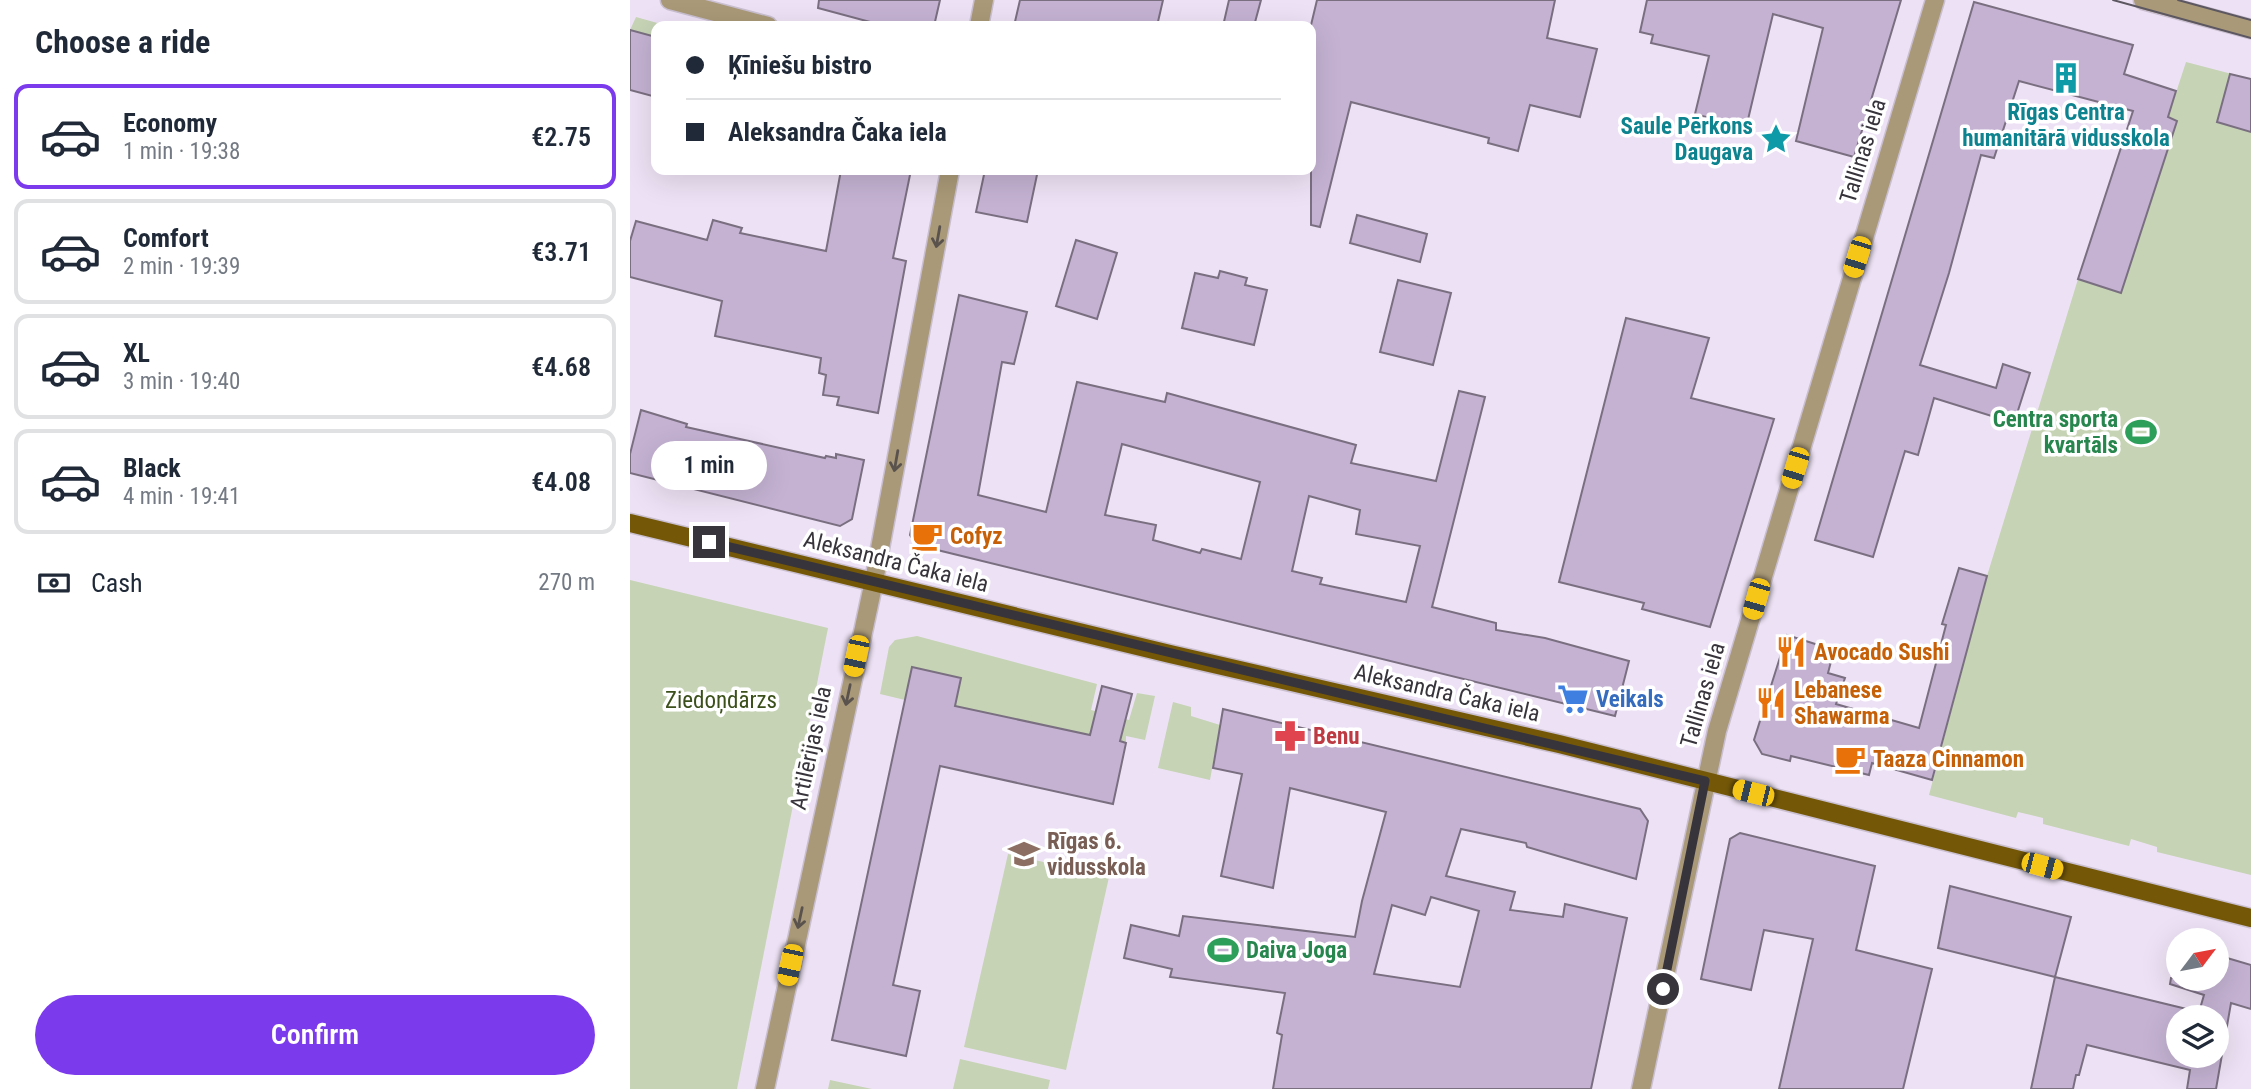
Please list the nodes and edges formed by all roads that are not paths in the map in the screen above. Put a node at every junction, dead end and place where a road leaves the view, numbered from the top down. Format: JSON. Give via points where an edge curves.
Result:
{"nodes":[{"id":1,"x":670,"y":0,"type":"edge"},
{"id":2,"x":984,"y":0,"type":"edge"},
{"id":3,"x":1935,"y":0,"type":"edge"},
{"id":4,"x":2143,"y":0,"type":"edge"},
{"id":5,"x":749,"y":21,"type":"edge"},
{"id":6,"x":980,"y":21,"type":"edge"},
{"id":7,"x":2251,"y":29,"type":"edge"},
{"id":8,"x":949,"y":175,"type":"edge"},
{"id":9,"x":630,"y":523,"type":"edge"},
{"id":10,"x":874,"y":581,"type":"junction"},
{"id":11,"x":1705,"y":781,"type":"junction"},
{"id":12,"x":2251,"y":918,"type":"edge"},
{"id":13,"x":765,"y":1089,"type":"edge"},
{"id":14,"x":1642,"y":1089,"type":"edge"}],
"edges":[{"from":1,"to":5,"type":"street"},
{"from":2,"to":6,"type":"street"},
{"from":3,"to":11,"type":"street","name":"Tallinas iela"},
{"from":4,"to":7,"type":"street"},
{"from":8,"to":10,"type":"street","name":"Artilērijas iela","one_way":true},
{"from":9,"to":10,"type":"main road","name":"Aleksandra Čaka iela"},
{"from":10,"to":11,"type":"main road","name":"Aleksandra Čaka iela"},
{"from":10,"to":13,"type":"street","name":"Artilērijas iela","one_way":true},
{"from":11,"to":12,"type":"main road","name":"Aleksandra Čaka iela"},
{"from":11,"to":14,"type":"street","name":"Tallinas iela"}]}
